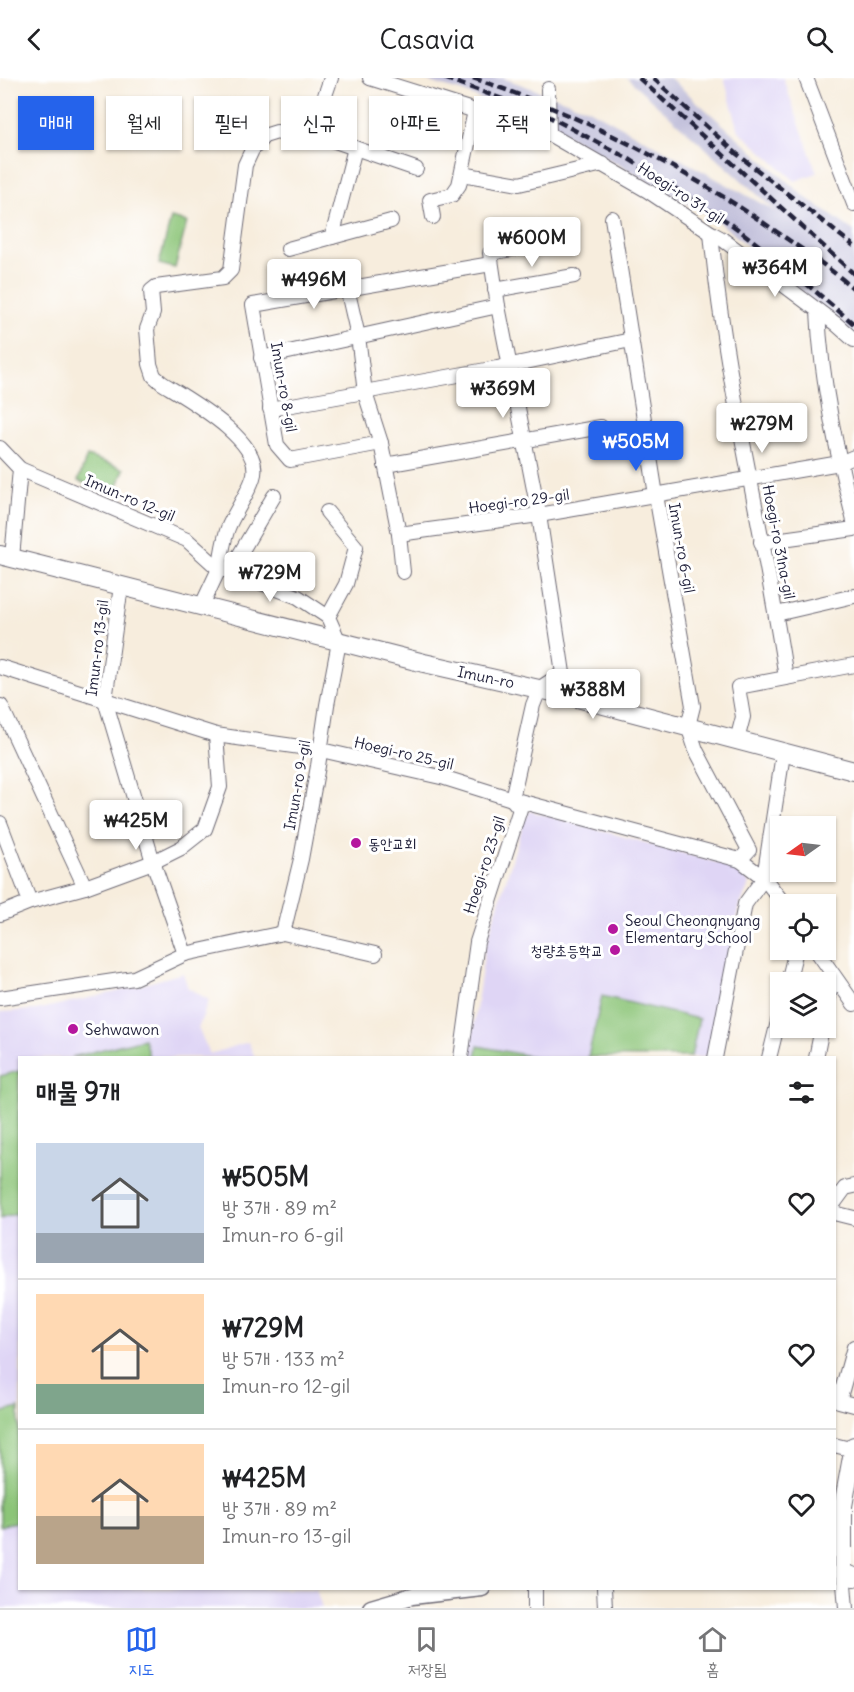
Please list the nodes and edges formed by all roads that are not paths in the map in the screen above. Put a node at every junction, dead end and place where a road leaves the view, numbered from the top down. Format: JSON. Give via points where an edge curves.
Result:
{"nodes":[{"id":1,"x":331,"y":78,"type":"edge"},
{"id":2,"x":370,"y":78,"type":"edge"},
{"id":3,"x":806,"y":78,"type":"edge"},
{"id":4,"x":548,"y":89,"type":"dead end"},
{"id":5,"x":325,"y":96,"type":"edge"},
{"id":6,"x":548,"y":96,"type":"edge"},
{"id":7,"x":474,"y":111,"type":"edge"},
{"id":8,"x":474,"y":116,"type":"edge"},
{"id":9,"x":281,"y":133,"type":"edge"},
{"id":10,"x":550,"y":135,"type":"edge"},
{"id":11,"x":357,"y":149,"type":"edge"},
{"id":12,"x":354,"y":150,"type":"edge"},
{"id":13,"x":603,"y":164,"type":"junction"},
{"id":14,"x":416,"y":170,"type":"dead end"},
{"id":15,"x":462,"y":174,"type":"junction"},
{"id":16,"x":854,"y":204,"type":"edge"},
{"id":17,"x":433,"y":218,"type":"dead end"},
{"id":18,"x":612,"y":218,"type":"dead end"},
{"id":19,"x":391,"y":221,"type":"dead end"},
{"id":20,"x":711,"y":233,"type":"junction"},
{"id":21,"x":332,"y":237,"type":"junction"},
{"id":22,"x":566,"y":239,"type":"dead end"},
{"id":23,"x":288,"y":249,"type":"dead end"},
{"id":24,"x":490,"y":264,"type":"junction"},
{"id":25,"x":574,"y":276,"type":"dead end"},
{"id":26,"x":347,"y":288,"type":"junction"},
{"id":27,"x":495,"y":290,"type":"junction"},
{"id":28,"x":498,"y":306,"type":"junction"},
{"id":29,"x":818,"y":311,"type":"junction"},
{"id":30,"x":358,"y":336,"type":"junction"},
{"id":31,"x":632,"y":340,"type":"junction"},
{"id":32,"x":854,"y":340,"type":"edge"},
{"id":33,"x":261,"y":358,"type":"junction"},
{"id":34,"x":509,"y":366,"type":"junction"},
{"id":35,"x":365,"y":393,"type":"junction"},
{"id":36,"x":270,"y":409,"type":"junction"},
{"id":37,"x":601,"y":427,"type":"dead end"},
{"id":38,"x":524,"y":441,"type":"junction"},
{"id":39,"x":381,"y":443,"type":"junction"},
{"id":40,"x":0,"y":448,"type":"edge"},
{"id":41,"x":854,"y":457,"type":"edge"},
{"id":42,"x":840,"y":463,"type":"junction"},
{"id":43,"x":386,"y":465,"type":"junction"},
{"id":44,"x":20,"y":469,"type":"junction"},
{"id":45,"x":750,"y":478,"type":"junction"},
{"id":46,"x":656,"y":495,"type":"junction"},
{"id":47,"x":274,"y":496,"type":"dead end"},
{"id":48,"x":327,"y":512,"type":"dead end"},
{"id":49,"x":539,"y":515,"type":"junction"},
{"id":50,"x":854,"y":521,"type":"edge"},
{"id":51,"x":854,"y":529,"type":"edge"},
{"id":52,"x":399,"y":534,"type":"junction"},
{"id":53,"x":761,"y":542,"type":"junction"},
{"id":54,"x":6,"y":556,"type":"edge"},
{"id":55,"x":224,"y":570,"type":"junction"},
{"id":56,"x":403,"y":572,"type":"dead end"},
{"id":57,"x":121,"y":586,"type":"junction"},
{"id":58,"x":854,"y":596,"type":"edge"},
{"id":59,"x":202,"y":605,"type":"junction"},
{"id":60,"x":776,"y":614,"type":"junction"},
{"id":61,"x":328,"y":617,"type":"junction"},
{"id":62,"x":339,"y":642,"type":"junction"},
{"id":63,"x":854,"y":665,"type":"edge"},
{"id":64,"x":0,"y":667,"type":"edge"},
{"id":65,"x":786,"y":678,"type":"junction"},
{"id":66,"x":540,"y":688,"type":"junction"},
{"id":67,"x":105,"y":700,"type":"junction"},
{"id":68,"x":1,"y":706,"type":"edge"},
{"id":69,"x":688,"y":726,"type":"junction"},
{"id":70,"x":216,"y":735,"type":"junction"},
{"id":71,"x":737,"y":740,"type":"junction"},
{"id":72,"x":321,"y":750,"type":"junction"},
{"id":73,"x":783,"y":754,"type":"junction"},
{"id":74,"x":854,"y":771,"type":"edge"},
{"id":75,"x":512,"y":799,"type":"junction"},
{"id":76,"x":0,"y":823,"type":"edge"},
{"id":77,"x":740,"y":860,"type":"junction"},
{"id":78,"x":153,"y":862,"type":"junction"},
{"id":79,"x":764,"y":878,"type":"junction"},
{"id":80,"x":85,"y":887,"type":"junction"},
{"id":81,"x":776,"y":894,"type":"edge"},
{"id":82,"x":30,"y":902,"type":"junction"},
{"id":83,"x":0,"y":914,"type":"edge"},
{"id":84,"x":283,"y":933,"type":"junction"},
{"id":85,"x":185,"y":954,"type":"junction"},
{"id":86,"x":375,"y":954,"type":"dead end"},
{"id":87,"x":836,"y":980,"type":"edge"},
{"id":88,"x":0,"y":998,"type":"edge"},
{"id":89,"x":854,"y":1004,"type":"edge"},
{"id":90,"x":774,"y":1038,"type":"edge"},
{"id":91,"x":820,"y":1038,"type":"edge"},
{"id":92,"x":461,"y":1056,"type":"edge"},
{"id":93,"x":715,"y":1056,"type":"edge"},
{"id":94,"x":770,"y":1056,"type":"edge"},
{"id":95,"x":816,"y":1056,"type":"edge"},
{"id":96,"x":854,"y":1186,"type":"edge"},
{"id":97,"x":836,"y":1200,"type":"edge"},
{"id":98,"x":836,"y":1214,"type":"edge"},
{"id":99,"x":854,"y":1218,"type":"edge"},
{"id":100,"x":854,"y":1347,"type":"edge"},
{"id":101,"x":854,"y":1405,"type":"edge"},
{"id":102,"x":836,"y":1445,"type":"edge"},
{"id":103,"x":854,"y":1448,"type":"edge"},
{"id":104,"x":838,"y":1505,"type":"edge"},
{"id":105,"x":844,"y":1574,"type":"edge"},
{"id":106,"x":464,"y":1590,"type":"edge"},
{"id":107,"x":535,"y":1590,"type":"edge"},
{"id":108,"x":604,"y":1590,"type":"edge"},
{"id":109,"x":371,"y":1608,"type":"edge"},
{"id":110,"x":535,"y":1608,"type":"edge"},
{"id":111,"x":605,"y":1608,"type":"edge"},
{"id":112,"x":846,"y":1608,"type":"edge"}],
"edges":[{"from":1,"to":5,"type":"street"},
{"from":2,"to":7,"type":"street","name":"Hoegi-ro 31-gil"},
{"from":3,"to":16,"type":"street"},
{"from":4,"to":6,"type":"street"},
{"from":8,"to":15,"type":"street"},
{"from":9,"to":55,"type":"street","via":[[264,136],[245,165],[231,270],[223,278],[156,287],[152,291],[153,313],[147,329],[154,376],[228,427],[254,468],[254,478],[228,530]]},
{"from":10,"to":13,"type":"street","name":"Hoegi-ro 31-gil"},
{"from":11,"to":14,"type":"street"},
{"from":12,"to":21,"type":"street"},
{"from":13,"to":15,"type":"street","via":[[519,184]]},
{"from":13,"to":20,"type":"street","name":"Hoegi-ro 31-gil"},
{"from":15,"to":17,"type":"street","via":[[452,195],[430,200]]},
{"from":18,"to":31,"type":"street","name":"Imun-ro 6-gil"},
{"from":19,"to":21,"type":"street"},
{"from":20,"to":29,"type":"street","name":"Hoegi-ro 31-gil"},
{"from":20,"to":45,"type":"street","name":"Hoegi-ro 31na-gil"},
{"from":21,"to":23,"type":"street"},
{"from":22,"to":24,"type":"street","name":"Imun-ro 8-gil","via":[[490,253]]},
{"from":24,"to":26,"type":"street","name":"Imun-ro 8-gil"},
{"from":24,"to":27,"type":"street"},
{"from":25,"to":27,"type":"street"},
{"from":26,"to":30,"type":"street"},
{"from":26,"to":33,"type":"street","name":"Imun-ro 8-gil","via":[[253,305]]},
{"from":27,"to":28,"type":"street"},
{"from":28,"to":30,"type":"street"},
{"from":28,"to":34,"type":"street"},
{"from":29,"to":32,"type":"street","name":"Hoegi-ro 31-gil"},
{"from":29,"to":42,"type":"street","via":[[819,346]]},
{"from":30,"to":33,"type":"street"},
{"from":30,"to":35,"type":"street"},
{"from":31,"to":34,"type":"street"},
{"from":31,"to":46,"type":"street","name":"Imun-ro 6-gil"},
{"from":33,"to":36,"type":"street","name":"Imun-ro 8-gil"},
{"from":34,"to":35,"type":"street"},
{"from":34,"to":38,"type":"street"},
{"from":35,"to":36,"type":"street"},
{"from":35,"to":39,"type":"street"},
{"from":36,"to":39,"type":"street","name":"Imun-ro 8-gil","via":[[277,445],[291,460]]},
{"from":37,"to":38,"type":"street"},
{"from":38,"to":43,"type":"street"},
{"from":38,"to":49,"type":"street"},
{"from":39,"to":43,"type":"street"},
{"from":40,"to":44,"type":"street"},
{"from":41,"to":42,"type":"street","name":"Hoegi-ro 29-gil"},
{"from":42,"to":45,"type":"street","name":"Hoegi-ro 29-gil"},
{"from":42,"to":50,"type":"street"},
{"from":43,"to":52,"type":"street"},
{"from":44,"to":54,"type":"street"},
{"from":44,"to":55,"type":"street","name":"Imun-ro 12-gil","via":[[187,540]]},
{"from":45,"to":46,"type":"street","name":"Hoegi-ro 29-gil"},
{"from":45,"to":53,"type":"street","name":"Hoegi-ro 31na-gil"},
{"from":46,"to":49,"type":"street","name":"Hoegi-ro 29-gil"},
{"from":46,"to":69,"type":"street","name":"Imun-ro 6-gil","via":[[693,706]]},
{"from":47,"to":55,"type":"street"},
{"from":48,"to":61,"type":"street","via":[[356,547],[346,584]]},
{"from":49,"to":52,"type":"street","name":"Hoegi-ro 29-gil"},
{"from":49,"to":66,"type":"street","via":[[563,673]]},
{"from":51,"to":53,"type":"street"},
{"from":52,"to":56,"type":"street"},
{"from":53,"to":60,"type":"street","name":"Hoegi-ro 31na-gil"},
{"from":54,"to":57,"type":"main road","name":"Imun-ro"},
{"from":55,"to":59,"type":"street"},
{"from":55,"to":61,"type":"street","name":"Imun-ro 12-gil","via":[[298,597]]},
{"from":57,"to":59,"type":"main road","name":"Imun-ro"},
{"from":57,"to":67,"type":"street","name":"Imun-ro 13-gil"},
{"from":58,"to":60,"type":"street"},
{"from":59,"to":62,"type":"main road","name":"Imun-ro"},
{"from":60,"to":65,"type":"street","name":"Hoegi-ro 31na-gil"},
{"from":61,"to":62,"type":"street"},
{"from":62,"to":66,"type":"main road","name":"Imun-ro"},
{"from":62,"to":72,"type":"street","name":"Imun-ro 9-gil"},
{"from":63,"to":65,"type":"street"},
{"from":64,"to":67,"type":"street","name":"Hoegi-ro 25-gil"},
{"from":65,"to":71,"type":"street","via":[[738,687],[743,717]]},
{"from":66,"to":69,"type":"main road","name":"Imun-ro"},
{"from":66,"to":75,"type":"street","name":"Hoegi-ro 23-gil","via":[[532,705]]},
{"from":67,"to":70,"type":"street","name":"Hoegi-ro 25-gil"},
{"from":67,"to":78,"type":"street","name":"Imun-ro 13-gil"},
{"from":68,"to":80,"type":"street"},
{"from":69,"to":71,"type":"main road","name":"Imun-ro"},
{"from":69,"to":77,"type":"street","via":[[696,750],[749,850]]},
{"from":70,"to":72,"type":"street","name":"Hoegi-ro 25-gil"},
{"from":70,"to":78,"type":"street","via":[[220,787],[205,829],[181,848]]},
{"from":71,"to":73,"type":"main road","name":"Imun-ro"},
{"from":72,"to":75,"type":"street","name":"Hoegi-ro 25-gil","via":[[445,778]]},
{"from":72,"to":84,"type":"street","name":"Imun-ro 9-gil"},
{"from":73,"to":74,"type":"main road","name":"Imun-ro"},
{"from":73,"to":79,"type":"street"},
{"from":75,"to":77,"type":"street","name":"Hoegi-ro 25-gil"},
{"from":75,"to":92,"type":"street","name":"Hoegi-ro 23-gil","via":[[520,809],[477,942]]},
{"from":76,"to":82,"type":"street"},
{"from":77,"to":79,"type":"street","name":"Hoegi-ro 25-gil"},
{"from":78,"to":80,"type":"street"},
{"from":78,"to":85,"type":"street","name":"Imun-ro 13-gil"},
{"from":79,"to":81,"type":"street","name":"Hoegi-ro 25-gil"},
{"from":79,"to":93,"type":"street","via":[[745,904]]},
{"from":80,"to":82,"type":"street"},
{"from":82,"to":83,"type":"street"},
{"from":84,"to":85,"type":"street"},
{"from":84,"to":86,"type":"street"},
{"from":85,"to":88,"type":"street","via":[[134,978]]},
{"from":87,"to":89,"type":"street"},
{"from":90,"to":94,"type":"street"},
{"from":91,"to":95,"type":"street"},
{"from":96,"to":97,"type":"street","via":[[845,1188]]},
{"from":98,"to":99,"type":"street"},
{"from":100,"to":101,"type":"street","via":[[839,1401]]},
{"from":102,"to":103,"type":"street"},
{"from":103,"to":104,"type":"main road"},
{"from":104,"to":105,"type":"main road"},
{"from":105,"to":112,"type":"street"},
{"from":106,"to":109,"type":"street","via":[[412,1596]]},
{"from":107,"to":110,"type":"street"},
{"from":108,"to":111,"type":"street"}]}
